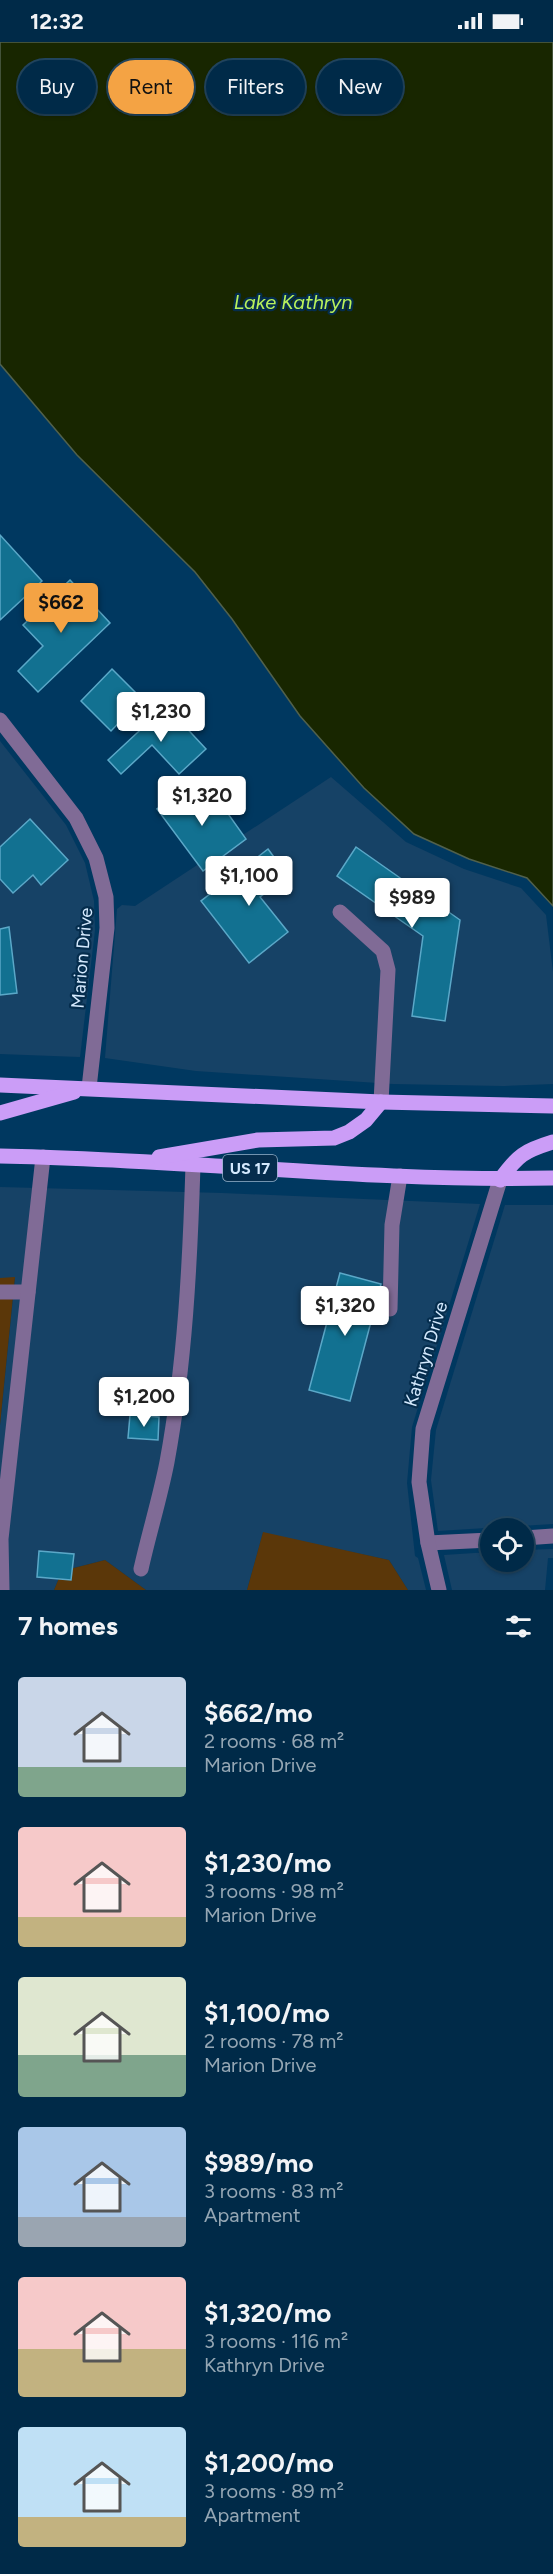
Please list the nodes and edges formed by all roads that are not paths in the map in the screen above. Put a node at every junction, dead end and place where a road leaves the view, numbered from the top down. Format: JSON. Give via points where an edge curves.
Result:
{"nodes":[{"id":1,"x":0,"y":720,"type":"edge"},
{"id":2,"x":340,"y":912,"type":"dead end"},
{"id":3,"x":0,"y":1085,"type":"edge"},
{"id":4,"x":89,"y":1088,"type":"junction"},
{"id":5,"x":381,"y":1102,"type":"junction"},
{"id":6,"x":553,"y":1106,"type":"edge"},
{"id":7,"x":0,"y":1113,"type":"edge"},
{"id":8,"x":553,"y":1142,"type":"edge"},
{"id":9,"x":0,"y":1156,"type":"edge"},
{"id":10,"x":44,"y":1157,"type":"junction"},
{"id":11,"x":132,"y":1161,"type":"junction"},
{"id":12,"x":193,"y":1165,"type":"junction"},
{"id":13,"x":400,"y":1176,"type":"junction"},
{"id":14,"x":553,"y":1178,"type":"edge"},
{"id":15,"x":500,"y":1180,"type":"junction"},
{"id":16,"x":0,"y":1292,"type":"edge"},
{"id":17,"x":28,"y":1292,"type":"junction"},
{"id":18,"x":390,"y":1309,"type":"dead end"},
{"id":19,"x":553,"y":1536,"type":"edge"},
{"id":20,"x":534,"y":1537,"type":"edge"},
{"id":21,"x":480,"y":1540,"type":"edge"},
{"id":22,"x":428,"y":1543,"type":"junction"},
{"id":23,"x":141,"y":1569,"type":"dead end"},
{"id":24,"x":2,"y":1590,"type":"edge"},
{"id":25,"x":439,"y":1590,"type":"edge"}],
"edges":[{"from":1,"to":4,"type":"street","name":"Marion Drive","via":[[76,818],[96,858],[106,897],[107,928]]},
{"from":2,"to":5,"type":"street","via":[[383,951],[388,970]]},
{"from":3,"to":4,"type":"main road"},
{"from":4,"to":5,"type":"main road"},
{"from":4,"to":7,"type":"main road"},
{"from":5,"to":6,"type":"main road"},
{"from":5,"to":11,"type":"main road","via":[[366,1120],[334,1138],[258,1140]]},
{"from":8,"to":15,"type":"main road","via":[[516,1158]]},
{"from":9,"to":10,"type":"main road","number":"US 17"},
{"from":10,"to":11,"type":"main road","number":"US 17"},
{"from":10,"to":17,"type":"street"},
{"from":11,"to":12,"type":"main road","number":"US 17"},
{"from":12,"to":13,"type":"main road","number":"US 17"},
{"from":12,"to":23,"type":"street","via":[[178,1389],[167,1464]]},
{"from":13,"to":15,"type":"main road","number":"US 17"},
{"from":13,"to":18,"type":"street","via":[[392,1225]]},
{"from":14,"to":15,"type":"main road","number":"US 17"},
{"from":15,"to":22,"type":"street","name":"Kathryn Drive","via":[[423,1429],[419,1482]]},
{"from":16,"to":17,"type":"street"},
{"from":17,"to":24,"type":"street","via":[[1,1539]]},
{"from":19,"to":20,"type":"street"},
{"from":21,"to":22,"type":"street"},
{"from":22,"to":25,"type":"street","name":"Kathryn Drive"}]}
